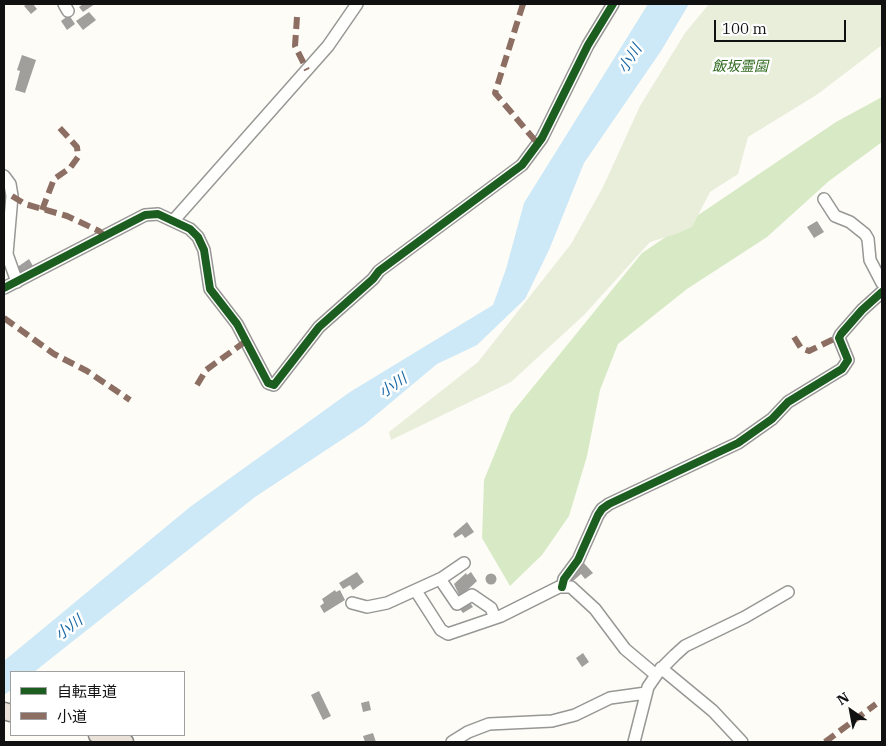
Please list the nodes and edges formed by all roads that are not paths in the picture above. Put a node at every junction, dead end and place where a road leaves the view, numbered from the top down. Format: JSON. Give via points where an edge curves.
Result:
{"nodes":[{"id":1,"x":357,"y":4,"type":"edge"},
{"id":2,"x":613,"y":4,"type":"edge"},
{"id":3,"x":4,"y":176,"type":"edge"},
{"id":4,"x":824,"y":199,"type":"dead end"},
{"id":5,"x":174,"y":220,"type":"junction"},
{"id":6,"x":17,"y":282,"type":"junction"},
{"id":7,"x":882,"y":283,"type":"edge"},
{"id":8,"x":4,"y":288,"type":"edge"},
{"id":9,"x":882,"y":292,"type":"edge"},
{"id":10,"x":464,"y":563,"type":"dead end"},
{"id":11,"x":440,"y":579,"type":"junction"},
{"id":12,"x":562,"y":587,"type":"junction"},
{"id":13,"x":416,"y":591,"type":"junction"},
{"id":14,"x":788,"y":592,"type":"dead end"},
{"id":15,"x":352,"y":603,"type":"dead end"},
{"id":16,"x":495,"y":618,"type":"junction"},
{"id":17,"x":659,"y":672,"type":"junction"},
{"id":18,"x":646,"y":694,"type":"junction"},
{"id":19,"x":101,"y":736,"type":"edge"},
{"id":20,"x":125,"y":742,"type":"edge"},
{"id":21,"x":452,"y":742,"type":"edge"},
{"id":22,"x":634,"y":742,"type":"edge"},
{"id":23,"x":742,"y":742,"type":"edge"}],
"edges":[{"from":1,"to":5,"type":"street","via":[[328,46]]},
{"from":2,"to":5,"type":"street","via":[[588,45],[542,138],[522,166],[379,271],[319,327],[274,386],[268,383],[237,324],[210,289],[200,240],[194,232]]},
{"from":3,"to":6,"type":"street","via":[[10,184],[12,196],[6,254]]},
{"from":4,"to":7,"type":"street","via":[[835,216],[850,222],[865,234],[870,260]]},
{"from":5,"to":6,"type":"street","via":[[158,214],[145,215]]},
{"from":6,"to":8,"type":"street"},
{"from":9,"to":12,"type":"street","via":[[841,334],[839,338],[848,360],[842,369],[788,402],[772,419],[738,443],[609,504],[598,515]]},
{"from":10,"to":11,"type":"street"},
{"from":11,"to":13,"type":"street"},
{"from":11,"to":16,"type":"street","via":[[457,604],[472,595],[492,608]]},
{"from":12,"to":16,"type":"street"},
{"from":12,"to":17,"type":"street","via":[[571,587],[579,592],[625,649]]},
{"from":13,"to":15,"type":"street","via":[[378,606]]},
{"from":13,"to":16,"type":"street","via":[[444,633]]},
{"from":14,"to":17,"type":"street","via":[[685,646]]},
{"from":17,"to":18,"type":"street"},
{"from":17,"to":23,"type":"street","via":[[713,711]]},
{"from":18,"to":21,"type":"street","via":[[610,698],[575,715],[552,721],[489,724]]},
{"from":18,"to":22,"type":"street"},
{"from":19,"to":20,"type":"highway"}]}
